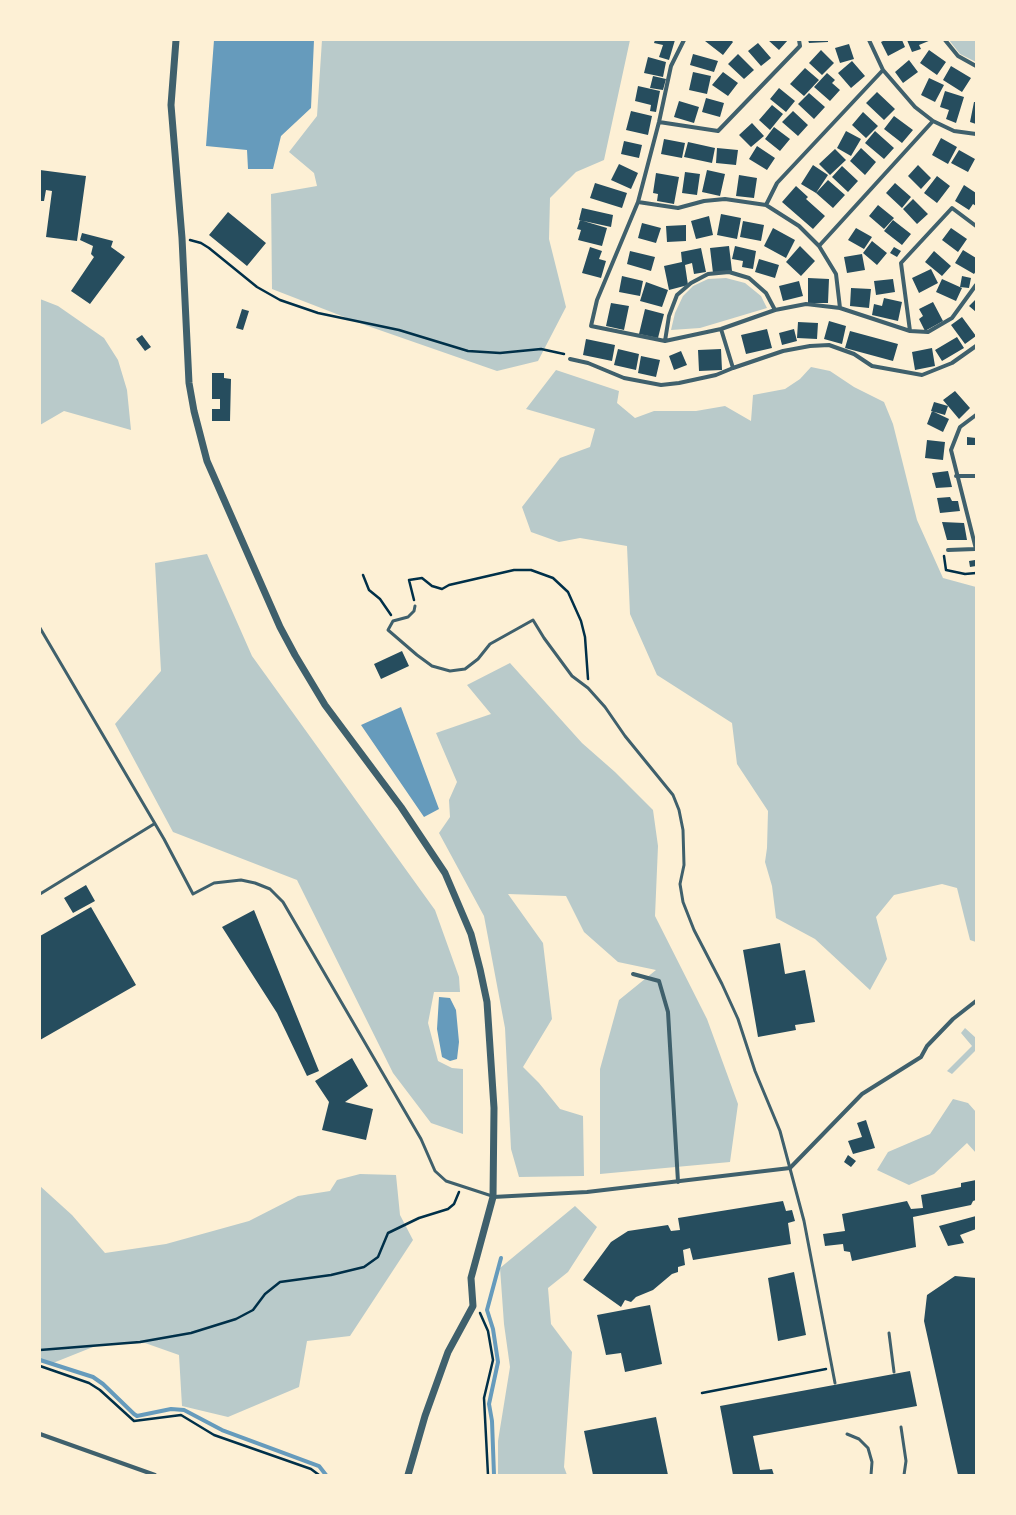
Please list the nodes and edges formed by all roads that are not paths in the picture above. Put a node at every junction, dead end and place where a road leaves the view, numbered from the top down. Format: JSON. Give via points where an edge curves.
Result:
{"nodes":[{"id":1,"x":176,"y":40,"type":"edge"},
{"id":2,"x":684,"y":40,"type":"edge"},
{"id":3,"x":799,"y":40,"type":"edge"},
{"id":4,"x":870,"y":40,"type":"edge"},
{"id":5,"x":945,"y":40,"type":"edge"},
{"id":6,"x":976,"y":66,"type":"edge"},
{"id":7,"x":883,"y":70,"type":"junction"},
{"id":8,"x":933,"y":121,"type":"junction"},
{"id":9,"x":659,"y":122,"type":"junction"},
{"id":10,"x":976,"y":134,"type":"edge"},
{"id":11,"x":638,"y":202,"type":"junction"},
{"id":12,"x":766,"y":205,"type":"junction"},
{"id":13,"x":976,"y":226,"type":"edge"},
{"id":14,"x":819,"y":246,"type":"junction"},
{"id":15,"x":976,"y":285,"type":"edge"},
{"id":16,"x":840,"y":308,"type":"junction"},
{"id":17,"x":776,"y":310,"type":"junction"},
{"id":18,"x":721,"y":329,"type":"junction"},
{"id":19,"x":910,"y":331,"type":"junction"},
{"id":20,"x":665,"y":341,"type":"junction"},
{"id":21,"x":976,"y":346,"type":"edge"},
{"id":22,"x":570,"y":359,"type":"road end"},
{"id":23,"x":733,"y":368,"type":"junction"},
{"id":24,"x":976,"y":415,"type":"edge"},
{"id":25,"x":956,"y":476,"type":"junction"},
{"id":26,"x":976,"y":476,"type":"edge"},
{"id":27,"x":976,"y":549,"type":"edge"},
{"id":28,"x":948,"y":550,"type":"road end"},
{"id":29,"x":416,"y":606,"type":"road end"},
{"id":30,"x":40,"y":628,"type":"edge"},
{"id":31,"x":154,"y":824,"type":"junction"},
{"id":32,"x":40,"y":894,"type":"edge"},
{"id":33,"x":633,"y":974,"type":"dead end"},
{"id":34,"x":976,"y":1001,"type":"edge"},
{"id":35,"x":790,"y":1168,"type":"junction"},
{"id":36,"x":678,"y":1182,"type":"junction"},
{"id":37,"x":493,"y":1197,"type":"junction"},
{"id":38,"x":889,"y":1333,"type":"dead end"},
{"id":39,"x":894,"y":1372,"type":"dead end"},
{"id":40,"x":835,"y":1383,"type":"dead end"},
{"id":41,"x":901,"y":1427,"type":"dead end"},
{"id":42,"x":40,"y":1434,"type":"edge"},
{"id":43,"x":847,"y":1434,"type":"dead end"},
{"id":44,"x":155,"y":1475,"type":"edge"},
{"id":45,"x":408,"y":1475,"type":"edge"},
{"id":46,"x":871,"y":1475,"type":"edge"},
{"id":47,"x":904,"y":1475,"type":"edge"}],
"edges":[{"from":1,"to":37,"type":"street","via":[[170,105],[182,238],[189,383],[200,438],[219,491],[295,655],[325,705],[428,845],[445,873],[470,934],[480,969],[490,1033],[494,1108]]},
{"from":2,"to":9,"type":"street","via":[[672,66]]},
{"from":3,"to":9,"type":"street","via":[[800,46],[718,132]]},
{"from":4,"to":7,"type":"street"},
{"from":5,"to":6,"type":"street","via":[[958,56]]},
{"from":7,"to":8,"type":"street","via":[[915,107]]},
{"from":7,"to":12,"type":"street","via":[[777,182]]},
{"from":8,"to":10,"type":"street","via":[[954,131]]},
{"from":8,"to":14,"type":"street"},
{"from":9,"to":11,"type":"street"},
{"from":11,"to":12,"type":"street","via":[[678,208],[725,198]]},
{"from":11,"to":20,"type":"street","via":[[597,300],[590,326]]},
{"from":12,"to":14,"type":"street","via":[[799,226]]},
{"from":13,"to":19,"type":"street","via":[[952,208],[901,263]]},
{"from":14,"to":16,"type":"street","via":[[836,274]]},
{"from":15,"to":19,"type":"street","via":[[952,318],[928,332]]},
{"from":16,"to":17,"type":"street","via":[[806,304]]},
{"from":16,"to":19,"type":"street"},
{"from":17,"to":18,"type":"street"},
{"from":17,"to":20,"type":"street","via":[[766,293],[749,278],[729,272],[708,274],[677,294],[669,316]]},
{"from":18,"to":20,"type":"street"},
{"from":18,"to":23,"type":"street"},
{"from":21,"to":23,"type":"street","via":[[952,363],[922,375],[872,366],[854,354],[828,345],[783,351]]},
{"from":22,"to":23,"type":"street","via":[[588,363],[624,378],[661,385],[716,375]]},
{"from":24,"to":25,"type":"street","via":[[960,427],[951,450]]},
{"from":25,"to":26,"type":"street"},
{"from":25,"to":27,"type":"street"},
{"from":27,"to":28,"type":"street"},
{"from":29,"to":35,"type":"lane","via":[[408,617],[394,621],[388,630],[432,666],[450,671],[465,669],[478,659],[490,644],[533,620],[572,676],[588,688],[673,795],[683,830],[684,865],[680,884],[684,902],[694,930],[738,1019],[755,1071],[780,1131]]},
{"from":30,"to":31,"type":"lane"},
{"from":31,"to":32,"type":"lane"},
{"from":31,"to":37,"type":"lane","via":[[193,894],[214,883],[241,880],[270,889],[283,902],[421,1139],[435,1171],[446,1181]]},
{"from":33,"to":36,"type":"street","via":[[659,981],[668,1012]]},
{"from":34,"to":35,"type":"street","via":[[953,1019],[927,1046],[921,1057],[862,1094]]},
{"from":35,"to":36,"type":"street"},
{"from":35,"to":40,"type":"lane","via":[[804,1221]]},
{"from":36,"to":37,"type":"street","via":[[587,1192]]},
{"from":37,"to":45,"type":"street","via":[[471,1278],[473,1306],[448,1352],[425,1416]]},
{"from":38,"to":39,"type":"lane"},
{"from":41,"to":47,"type":"lane","via":[[906,1461]]},
{"from":42,"to":44,"type":"street"},
{"from":43,"to":46,"type":"lane","via":[[859,1438],[868,1448],[872,1462]]}]}
